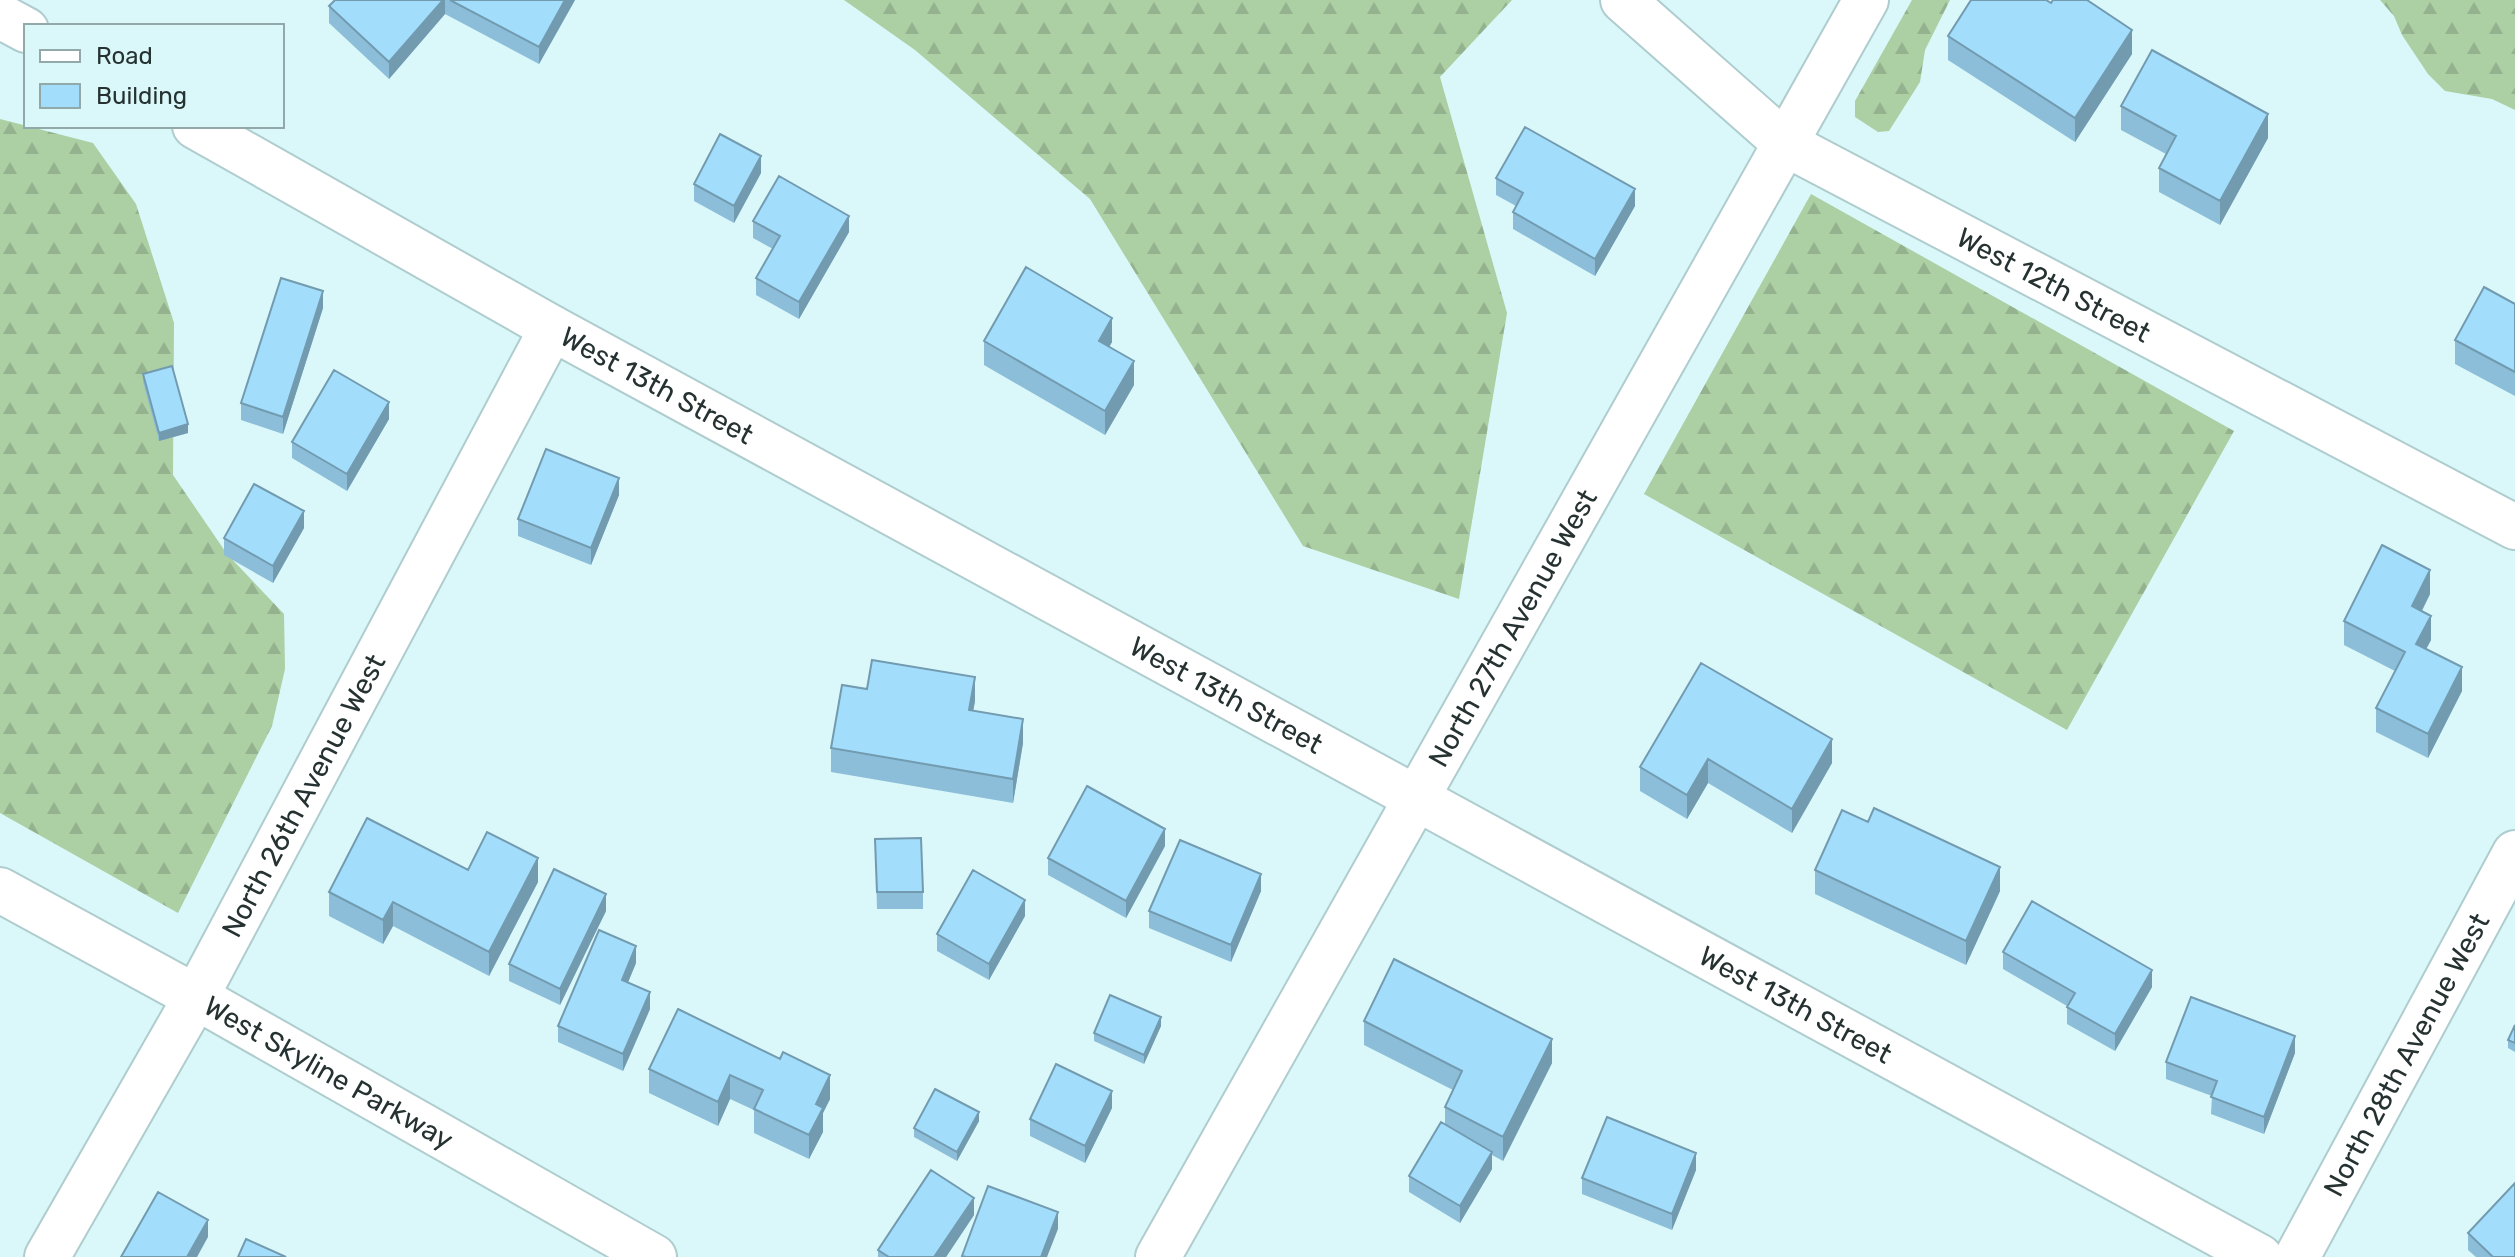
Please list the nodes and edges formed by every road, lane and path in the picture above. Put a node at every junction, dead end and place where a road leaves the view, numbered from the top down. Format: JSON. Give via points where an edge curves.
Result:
{"nodes":[{"id":1,"x":1623,"y":0,"type":"edge"},
{"id":2,"x":1866,"y":0,"type":"edge"},
{"id":3,"x":0,"y":16,"type":"edge"},
{"id":4,"x":24,"y":29,"type":"edge"},
{"id":5,"x":199,"y":128,"type":"edge"},
{"id":6,"x":1786,"y":144,"type":"junction"},
{"id":7,"x":552,"y":328,"type":"junction"},
{"id":8,"x":2515,"y":527,"type":"edge"},
{"id":9,"x":1417,"y":798,"type":"junction"},
{"id":10,"x":2515,"y":853,"type":"edge"},
{"id":11,"x":0,"y":890,"type":"edge"},
{"id":12,"x":196,"y":997,"type":"junction"},
{"id":13,"x":47,"y":1257,"type":"edge"},
{"id":14,"x":654,"y":1257,"type":"edge"},
{"id":15,"x":1158,"y":1257,"type":"edge"},
{"id":16,"x":2260,"y":1257,"type":"edge"},
{"id":17,"x":2297,"y":1257,"type":"edge"}],
"edges":[{"from":1,"to":6,"type":"street","name":"West 12th Street"},
{"from":2,"to":6,"type":"street","name":"North 27th Avenue West"},
{"from":3,"to":4,"type":"street"},
{"from":5,"to":7,"type":"street","name":"West 13th Street"},
{"from":6,"to":8,"type":"street","name":"West 12th Street"},
{"from":6,"to":9,"type":"street","name":"North 27th Avenue West"},
{"from":7,"to":9,"type":"street","name":"West 13th Street"},
{"from":7,"to":12,"type":"street","name":"North 26th Avenue West"},
{"from":9,"to":15,"type":"street","name":"North 27th Avenue West"},
{"from":9,"to":16,"type":"street","name":"West 13th Street"},
{"from":10,"to":17,"type":"street","name":"North 28th Avenue West"},
{"from":11,"to":12,"type":"street","name":"West Skyline Parkway"},
{"from":12,"to":13,"type":"street","name":"North 26th Avenue West"},
{"from":12,"to":14,"type":"street","name":"West Skyline Parkway"}]}
